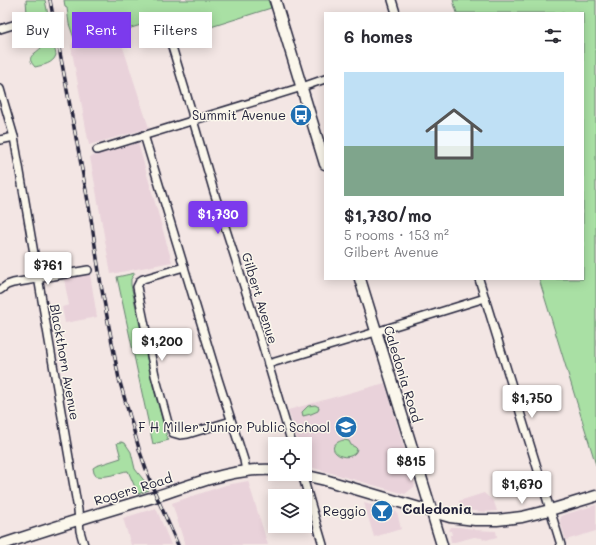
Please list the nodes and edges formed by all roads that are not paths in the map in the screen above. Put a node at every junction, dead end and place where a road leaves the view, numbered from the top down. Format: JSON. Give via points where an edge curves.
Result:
{"nodes":[{"id":1,"x":276,"y":0,"type":"edge"},
{"id":2,"x":392,"y":0,"type":"edge"},
{"id":3,"x":396,"y":12,"type":"edge"},
{"id":4,"x":12,"y":24,"type":"edge"},
{"id":5,"x":0,"y":28,"type":"edge"},
{"id":6,"x":172,"y":48,"type":"edge"},
{"id":7,"x":324,"y":79,"type":"edge"},
{"id":8,"x":302,"y":87,"type":"junction"},
{"id":9,"x":0,"y":89,"type":"edge"},
{"id":10,"x":193,"y":120,"type":"junction"},
{"id":11,"x":144,"y":135,"type":"junction"},
{"id":12,"x":14,"y":137,"type":"junction"},
{"id":13,"x":0,"y":140,"type":"edge"},
{"id":14,"x":97,"y":150,"type":"dead end"},
{"id":15,"x":324,"y":161,"type":"edge"},
{"id":16,"x":184,"y":267,"type":"junction"},
{"id":17,"x":88,"y":270,"type":"dead end"},
{"id":18,"x":38,"y":278,"type":"junction"},
{"id":19,"x":360,"y":280,"type":"edge"},
{"id":20,"x":479,"y":280,"type":"edge"},
{"id":21,"x":0,"y":290,"type":"edge"},
{"id":22,"x":485,"y":298,"type":"junction"},
{"id":23,"x":377,"y":332,"type":"junction"},
{"id":24,"x":268,"y":364,"type":"junction"},
{"id":25,"x":231,"y":421,"type":"junction"},
{"id":26,"x":290,"y":437,"type":"edge"},
{"id":27,"x":268,"y":470,"type":"edge"},
{"id":28,"x":246,"y":471,"type":"junction"},
{"id":29,"x":312,"y":477,"type":"edge"},
{"id":30,"x":303,"y":481,"type":"edge"},
{"id":31,"x":596,"y":496,"type":"edge"},
{"id":32,"x":550,"y":510,"type":"junction"},
{"id":33,"x":431,"y":511,"type":"junction"},
{"id":34,"x":79,"y":519,"type":"junction"},
{"id":35,"x":0,"y":545,"type":"edge"},
{"id":36,"x":84,"y":545,"type":"edge"},
{"id":37,"x":323,"y":545,"type":"edge"},
{"id":38,"x":442,"y":545,"type":"edge"},
{"id":39,"x":561,"y":545,"type":"edge"}],
"edges":[{"from":1,"to":8,"type":"street"},
{"from":2,"to":3,"type":"street"},
{"from":4,"to":5,"type":"street"},
{"from":6,"to":10,"type":"street","name":"Gilbert Avenue"},
{"from":7,"to":8,"type":"street"},
{"from":8,"to":10,"type":"street"},
{"from":8,"to":15,"type":"street"},
{"from":9,"to":12,"type":"street","name":"Blackthorn Avenue"},
{"from":10,"to":11,"type":"street"},
{"from":10,"to":24,"type":"street","name":"Gilbert Avenue"},
{"from":11,"to":14,"type":"street"},
{"from":11,"to":16,"type":"street"},
{"from":12,"to":13,"type":"street"},
{"from":12,"to":18,"type":"street","name":"Blackthorn Avenue"},
{"from":16,"to":25,"type":"street"},
{"from":16,"to":25,"type":"street","via":[[143,279],[137,287],[155,375],[168,423],[173,433],[180,435]]},
{"from":17,"to":18,"type":"street"},
{"from":18,"to":21,"type":"street","via":[[13,283]]},
{"from":18,"to":34,"type":"street","name":"Blackthorn Avenue"},
{"from":19,"to":23,"type":"street","name":"Caledonia Road"},
{"from":20,"to":22,"type":"street"},
{"from":22,"to":23,"type":"street"},
{"from":22,"to":32,"type":"street"},
{"from":23,"to":24,"type":"street"},
{"from":23,"to":33,"type":"street","name":"Caledonia Road"},
{"from":24,"to":26,"type":"street","name":"Gilbert Avenue"},
{"from":25,"to":28,"type":"street"},
{"from":27,"to":28,"type":"street","name":"Rogers Road"},
{"from":28,"to":34,"type":"street","name":"Rogers Road"},
{"from":29,"to":33,"type":"street"},
{"from":30,"to":37,"type":"street"},
{"from":31,"to":32,"type":"street"},
{"from":32,"to":33,"type":"street","via":[[492,521],[450,517]]},
{"from":32,"to":39,"type":"street"},
{"from":33,"to":38,"type":"street","name":"Caledonia Road"},
{"from":34,"to":35,"type":"street","name":"Rogers Road"},
{"from":34,"to":36,"type":"street","name":"Blackthorn Avenue"}]}
